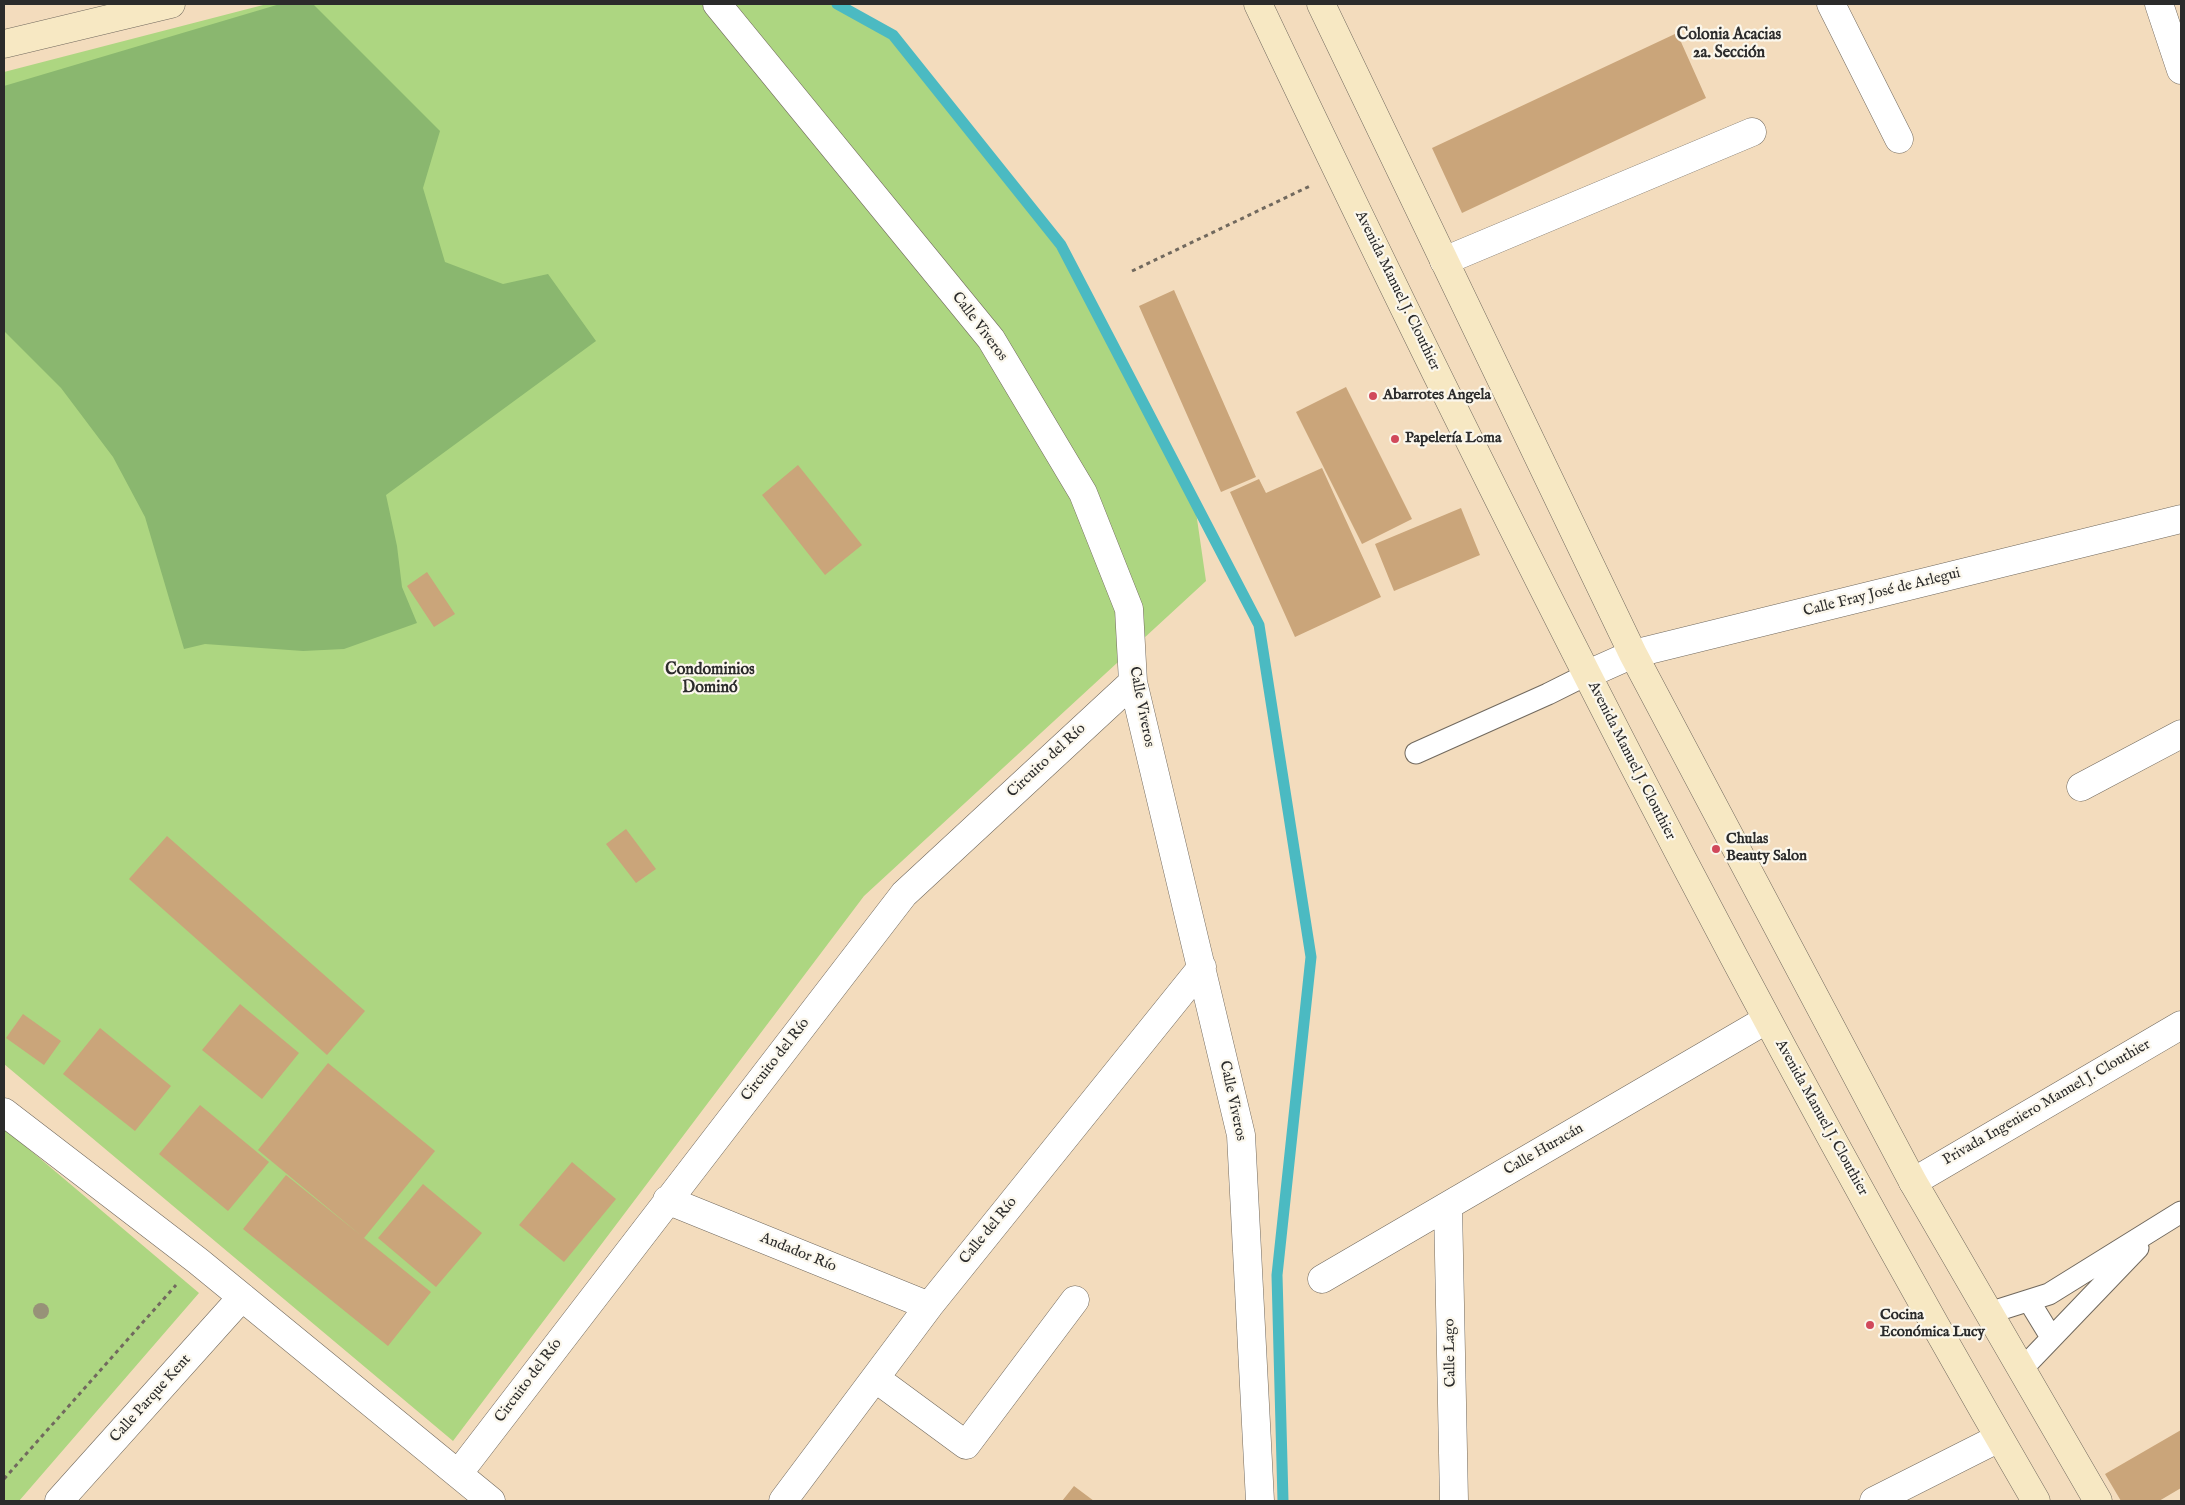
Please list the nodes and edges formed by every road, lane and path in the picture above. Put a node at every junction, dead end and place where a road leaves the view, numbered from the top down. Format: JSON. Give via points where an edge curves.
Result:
{"nodes":[{"id":1,"x":171,"y":4,"type":"edge"},
{"id":2,"x":717,"y":4,"type":"edge"},
{"id":3,"x":1258,"y":4,"type":"edge"},
{"id":4,"x":1321,"y":4,"type":"edge"},
{"id":5,"x":1831,"y":4,"type":"edge"},
{"id":6,"x":2159,"y":4,"type":"edge"},
{"id":7,"x":4,"y":44,"type":"edge"},
{"id":8,"x":2179,"y":56,"type":"edge"},
{"id":9,"x":1752,"y":132,"type":"dead end"},
{"id":10,"x":1899,"y":139,"type":"dead end"},
{"id":11,"x":1338,"y":172,"type":"junction"},
{"id":12,"x":1444,"y":261,"type":"junction"},
{"id":13,"x":1132,"y":271,"type":"dead end"},
{"id":14,"x":2181,"y":519,"type":"edge"},
{"id":15,"x":1633,"y":654,"type":"junction"},
{"id":16,"x":1586,"y":675,"type":"junction"},
{"id":17,"x":1133,"y":682,"type":"junction"},
{"id":18,"x":2181,"y":734,"type":"edge"},
{"id":19,"x":1416,"y":753,"type":"dead end"},
{"id":20,"x":2081,"y":787,"type":"dead end"},
{"id":21,"x":1202,"y":967,"type":"junction"},
{"id":22,"x":1766,"y":1020,"type":"junction"},
{"id":23,"x":2181,"y":1025,"type":"edge"},
{"id":24,"x":4,"y":1112,"type":"edge"},
{"id":25,"x":1913,"y":1182,"type":"junction"},
{"id":26,"x":667,"y":1200,"type":"junction"},
{"id":27,"x":1448,"y":1206,"type":"junction"},
{"id":28,"x":2181,"y":1212,"type":"edge"},
{"id":29,"x":2162,"y":1223,"type":"junction"},
{"id":30,"x":198,"y":1261,"type":"junction"},
{"id":31,"x":1322,"y":1279,"type":"dead end"},
{"id":32,"x":242,"y":1297,"type":"junction"},
{"id":33,"x":1075,"y":1300,"type":"dead end"},
{"id":34,"x":2029,"y":1301,"type":"junction"},
{"id":35,"x":929,"y":1306,"type":"junction"},
{"id":36,"x":1989,"y":1314,"type":"junction"},
{"id":37,"x":2051,"y":1337,"type":"junction"},
{"id":38,"x":2021,"y":1370,"type":"junction"},
{"id":39,"x":875,"y":1378,"type":"junction"},
{"id":40,"x":2000,"y":1438,"type":"junction"},
{"id":41,"x":458,"y":1474,"type":"junction"},
{"id":42,"x":4,"y":1479,"type":"edge"},
{"id":43,"x":59,"y":1501,"type":"edge"},
{"id":44,"x":491,"y":1501,"type":"edge"},
{"id":45,"x":783,"y":1501,"type":"edge"},
{"id":46,"x":1260,"y":1501,"type":"edge"},
{"id":47,"x":1454,"y":1501,"type":"edge"},
{"id":48,"x":1874,"y":1501,"type":"edge"},
{"id":49,"x":2036,"y":1501,"type":"edge"},
{"id":50,"x":2098,"y":1501,"type":"edge"}],
"edges":[{"from":1,"to":7,"type":"main road"},
{"from":2,"to":17,"type":"street","name":"Calle Viveros","via":[[991,339],[1083,493],[1129,608]]},
{"from":3,"to":11,"type":"main road","name":"Avenida Manuel J. Clouthier"},
{"from":4,"to":12,"type":"main road"},
{"from":5,"to":10,"type":"street"},
{"from":6,"to":8,"type":"street"},
{"from":9,"to":12,"type":"street"},
{"from":11,"to":13,"type":"path"},
{"from":11,"to":16,"type":"main road","name":"Avenida Manuel J. Clouthier"},
{"from":12,"to":15,"type":"main road"},
{"from":14,"to":15,"type":"street","name":"Calle Fray José de Arlegui"},
{"from":15,"to":16,"type":"street","name":"Calle Fray José de Arlegui"},
{"from":15,"to":25,"type":"main road"},
{"from":16,"to":19,"type":"lane"},
{"from":16,"to":22,"type":"main road","name":"Avenida Manuel J. Clouthier"},
{"from":17,"to":21,"type":"street","name":"Calle Viveros"},
{"from":17,"to":26,"type":"street","name":"Circuito del Río","via":[[904,894]]},
{"from":18,"to":20,"type":"street"},
{"from":21,"to":35,"type":"street","name":"Calle del Río"},
{"from":21,"to":46,"type":"street","name":"Calle Viveros","via":[[1241,1135]]},
{"from":22,"to":27,"type":"street","name":"Calle Huracán"},
{"from":22,"to":40,"type":"main road","name":"Avenida Manuel J. Clouthier"},
{"from":23,"to":25,"type":"street","name":"Privada Ingeniero Manuel J. Clouthier"},
{"from":24,"to":30,"type":"street"},
{"from":25,"to":36,"type":"main road"},
{"from":26,"to":35,"type":"street","name":"Andador Río"},
{"from":26,"to":41,"type":"street","name":"Circuito del Río"},
{"from":27,"to":31,"type":"street","name":"Calle Huracán"},
{"from":27,"to":47,"type":"street","name":"Calle Lago"},
{"from":28,"to":29,"type":"lane"},
{"from":29,"to":34,"type":"lane","via":[[2049,1294]]},
{"from":29,"to":37,"type":"lane"},
{"from":30,"to":32,"type":"street"},
{"from":30,"to":42,"type":"path"},
{"from":32,"to":41,"type":"street"},
{"from":32,"to":43,"type":"street","name":"Calle Parque Kent"},
{"from":33,"to":39,"type":"street","via":[[966,1446]]},
{"from":34,"to":36,"type":"lane"},
{"from":34,"to":37,"type":"lane"},
{"from":35,"to":39,"type":"street","name":"Calle del Río"},
{"from":36,"to":38,"type":"main road"},
{"from":37,"to":38,"type":"lane"},
{"from":38,"to":50,"type":"main road"},
{"from":39,"to":45,"type":"street","name":"Calle del Río"},
{"from":40,"to":48,"type":"street"},
{"from":40,"to":49,"type":"main road","name":"Avenida Manuel J. Clouthier"},
{"from":41,"to":44,"type":"street"}]}
